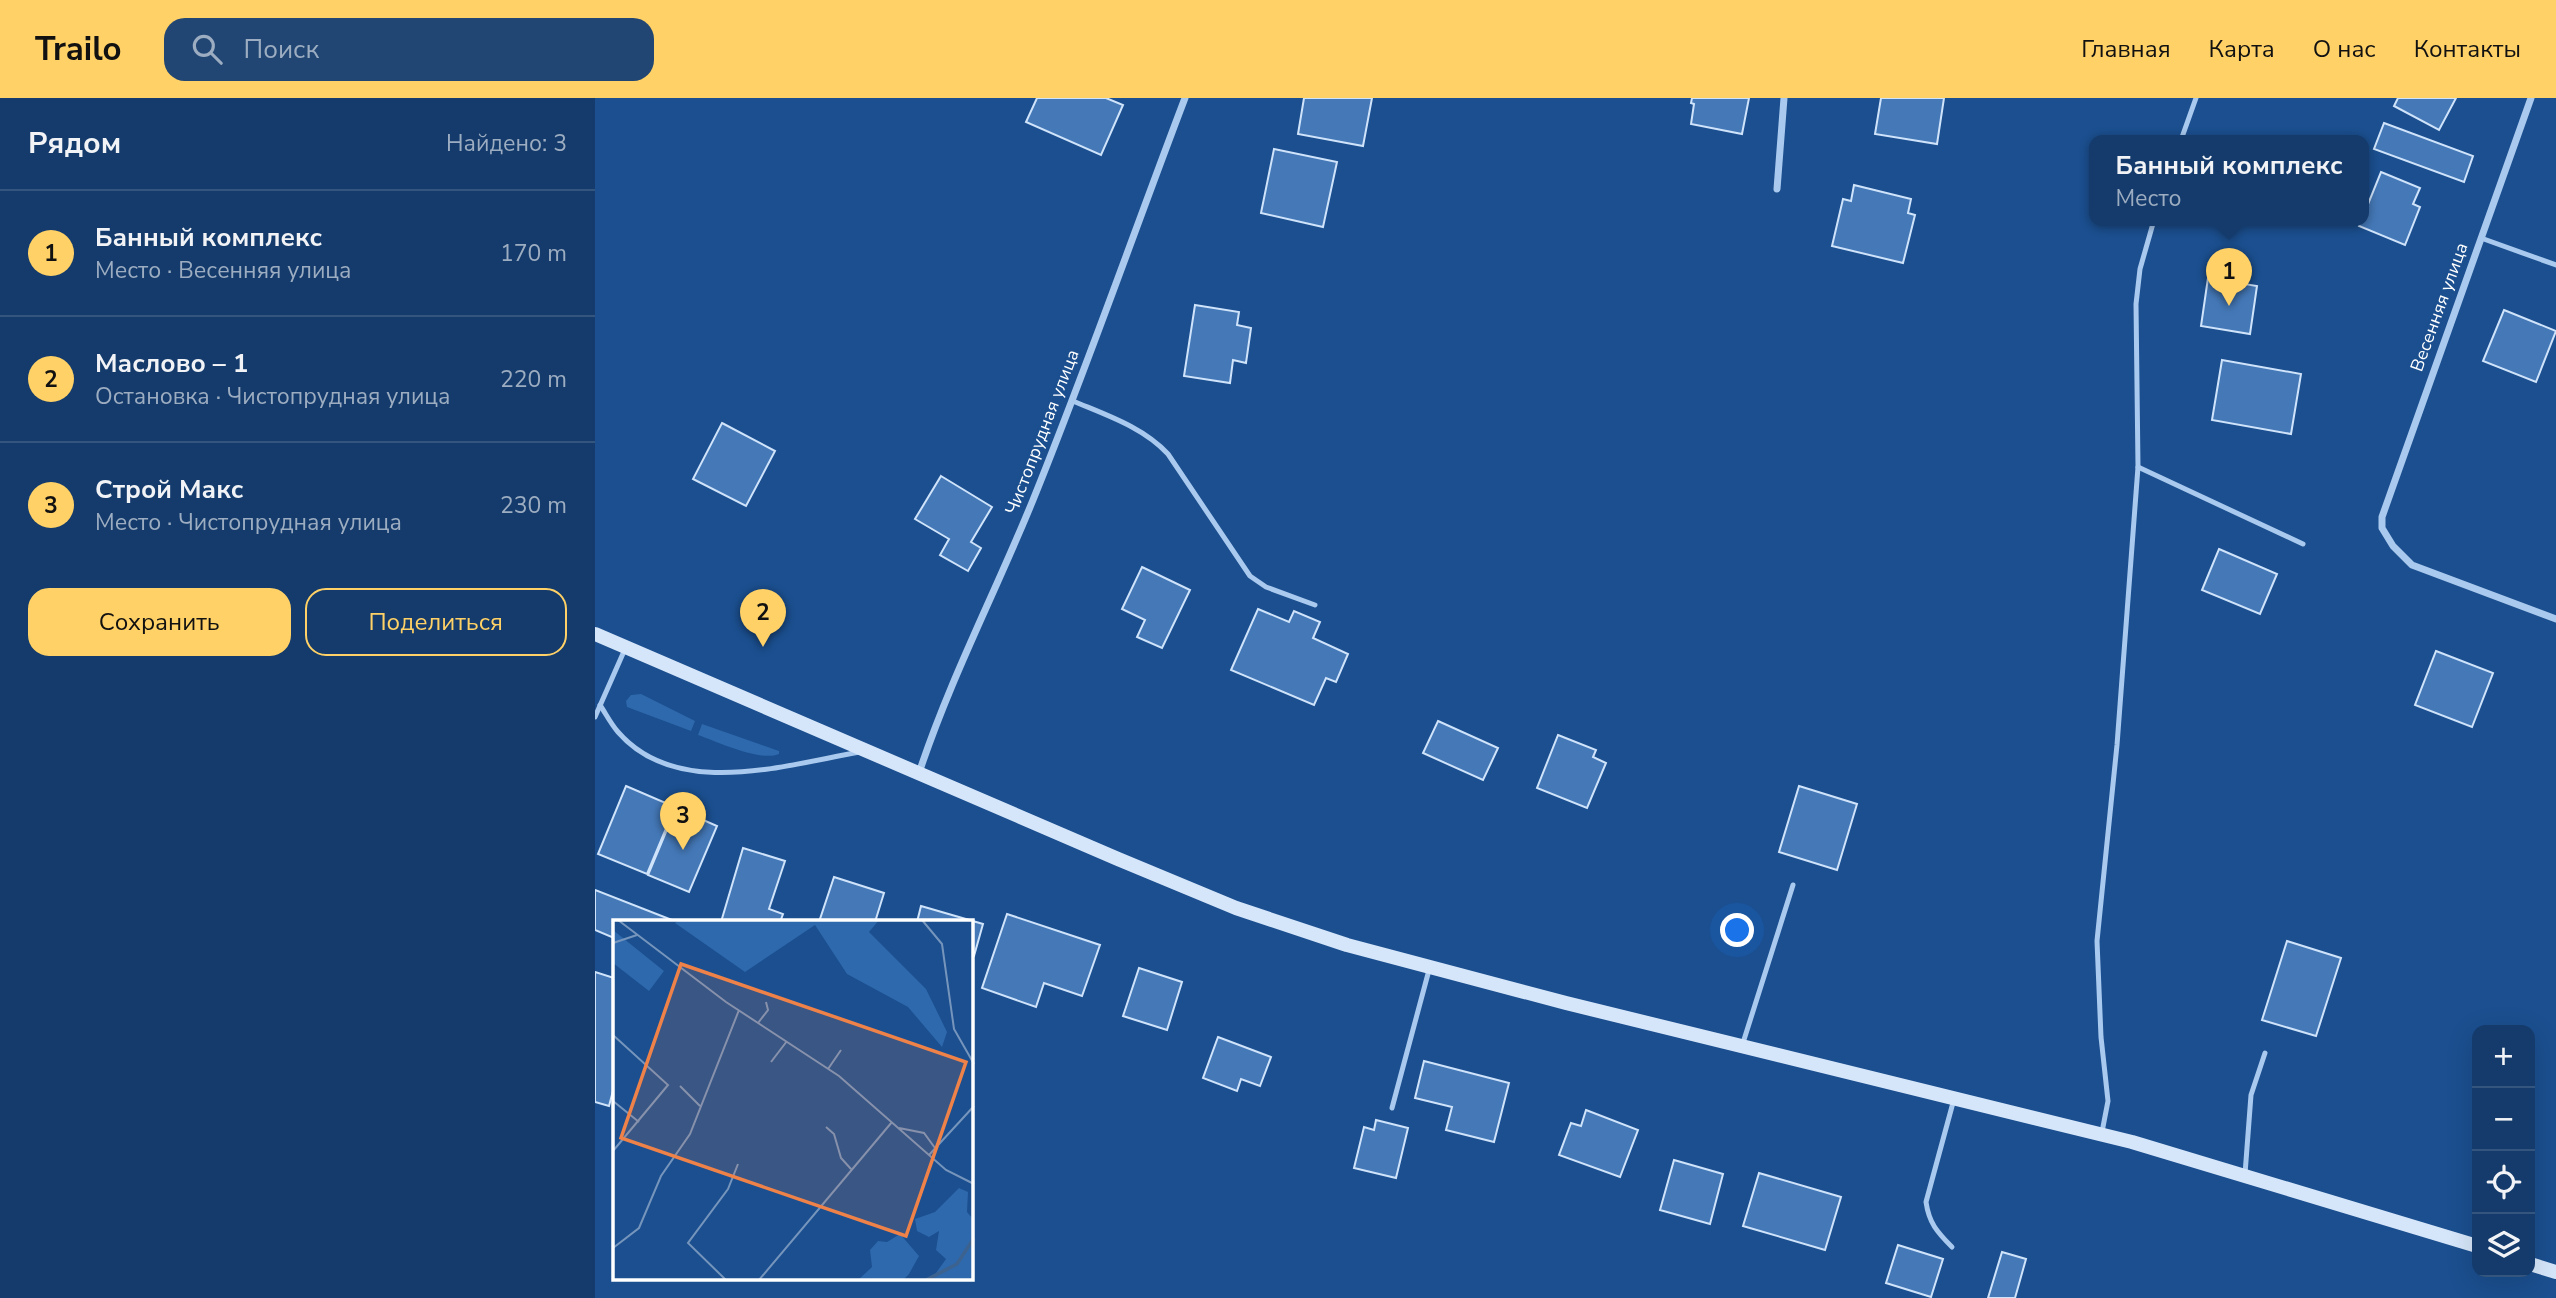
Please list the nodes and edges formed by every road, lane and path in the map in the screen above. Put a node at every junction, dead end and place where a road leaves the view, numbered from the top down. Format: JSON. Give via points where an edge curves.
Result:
{"nodes":[{"id":1,"x":1185,"y":98,"type":"edge"},
{"id":2,"x":1784,"y":98,"type":"edge"},
{"id":3,"x":2196,"y":98,"type":"edge"},
{"id":4,"x":2531,"y":98,"type":"edge"},
{"id":5,"x":2183,"y":135,"type":"edge"},
{"id":6,"x":1777,"y":188,"type":"dead end"},
{"id":7,"x":2152,"y":226,"type":"edge"},
{"id":8,"x":2481,"y":238,"type":"junction"},
{"id":9,"x":2556,"y":265,"type":"edge"},
{"id":10,"x":1073,"y":401,"type":"junction"},
{"id":11,"x":2138,"y":467,"type":"junction"},
{"id":12,"x":2303,"y":544,"type":"dead end"},
{"id":13,"x":1315,"y":605,"type":"dead end"},
{"id":14,"x":2556,"y":619,"type":"edge"},
{"id":15,"x":595,"y":634,"type":"edge"},
{"id":16,"x":626,"y":646,"type":"junction"},
{"id":17,"x":600,"y":705,"type":"junction"},
{"id":18,"x":595,"y":717,"type":"edge"},
{"id":19,"x":864,"y":751,"type":"junction"},
{"id":20,"x":919,"y":774,"type":"junction"},
{"id":21,"x":1793,"y":885,"type":"dead end"},
{"id":22,"x":1430,"y":967,"type":"junction"},
{"id":23,"x":1742,"y":1047,"type":"junction"},
{"id":24,"x":2265,"y":1053,"type":"dead end"},
{"id":25,"x":1954,"y":1099,"type":"junction"},
{"id":26,"x":1391,"y":1108,"type":"dead end"},
{"id":27,"x":2102,"y":1135,"type":"junction"},
{"id":28,"x":2245,"y":1175,"type":"junction"},
{"id":29,"x":2472,"y":1244,"type":"edge"},
{"id":30,"x":1952,"y":1247,"type":"dead end"},
{"id":31,"x":2535,"y":1266,"type":"edge"},
{"id":32,"x":2556,"y":1272,"type":"edge"}],
"edges":[{"from":1,"to":10,"type":"street","name":"Чистопрудная улица"},
{"from":2,"to":6,"type":"street"},
{"from":3,"to":5,"type":"lane"},
{"from":4,"to":8,"type":"street","name":"Весенняя улица"},
{"from":7,"to":11,"type":"lane","via":[[2136,304]]},
{"from":8,"to":9,"type":"lane"},
{"from":8,"to":14,"type":"street","name":"Весенняя улица","via":[[2383,507],[2382,528],[2412,565]]},
{"from":10,"to":13,"type":"lane","via":[[1157,442],[1250,576],[1266,587]]},
{"from":10,"to":20,"type":"street","name":"Чистопрудная улица","via":[[1006,567],[938,716]]},
{"from":11,"to":12,"type":"lane"},
{"from":11,"to":27,"type":"lane","via":[[2097,941],[2108,1101]]},
{"from":15,"to":16,"type":"main road"},
{"from":16,"to":17,"type":"lane"},
{"from":16,"to":19,"type":"main road"},
{"from":17,"to":18,"type":"lane"},
{"from":17,"to":19,"type":"lane","via":[[618,732],[641,752],[703,773],[761,769]]},
{"from":19,"to":20,"type":"main road"},
{"from":20,"to":22,"type":"main road","via":[[1236,908]]},
{"from":21,"to":23,"type":"lane"},
{"from":22,"to":23,"type":"main road"},
{"from":22,"to":26,"type":"lane"},
{"from":23,"to":25,"type":"main road"},
{"from":24,"to":28,"type":"lane","via":[[2251,1095]]},
{"from":25,"to":27,"type":"main road"},
{"from":25,"to":30,"type":"lane","via":[[1926,1202],[1934,1229]]},
{"from":27,"to":28,"type":"main road"},
{"from":28,"to":29,"type":"main road"},
{"from":31,"to":32,"type":"main road"}]}
